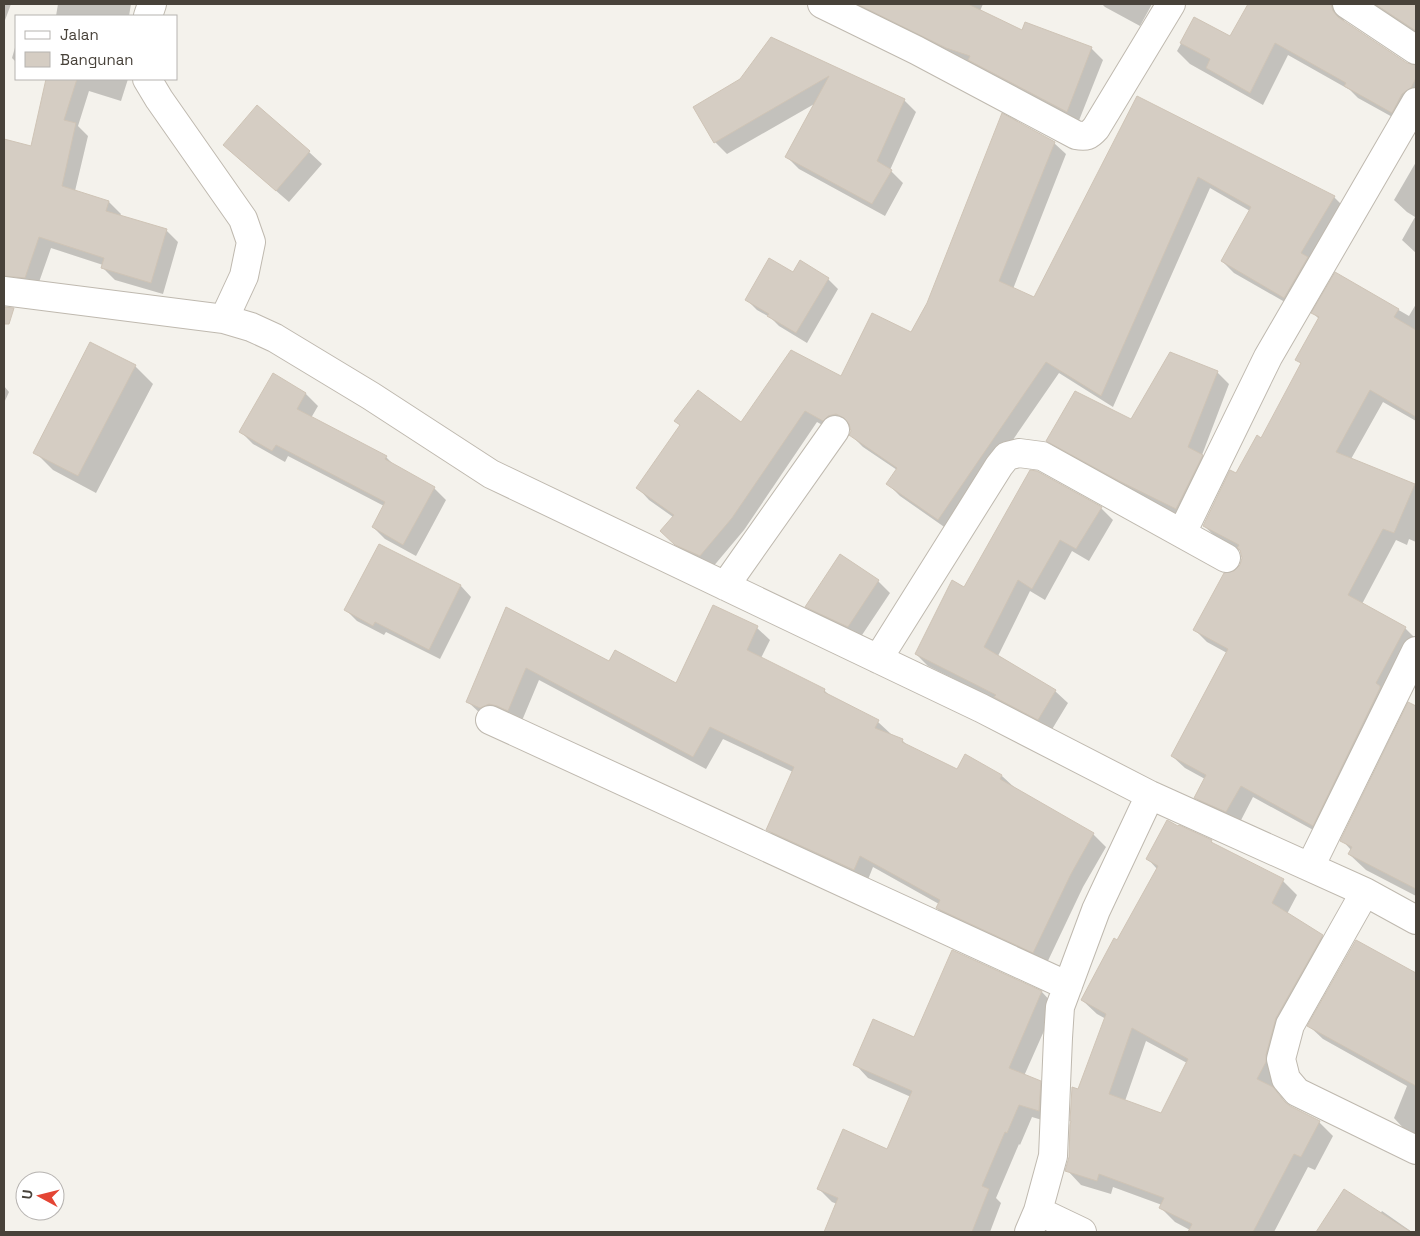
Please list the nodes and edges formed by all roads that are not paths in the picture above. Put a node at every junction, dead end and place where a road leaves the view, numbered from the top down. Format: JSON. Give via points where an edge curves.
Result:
{"nodes":[{"id":1,"x":822,"y":4,"type":"edge"},
{"id":2,"x":1171,"y":4,"type":"edge"},
{"id":3,"x":1347,"y":4,"type":"edge"},
{"id":4,"x":1416,"y":50,"type":"edge"},
{"id":5,"x":148,"y":80,"type":"edge"},
{"id":6,"x":1416,"y":102,"type":"edge"},
{"id":7,"x":4,"y":291,"type":"edge"},
{"id":8,"x":224,"y":319,"type":"junction"},
{"id":9,"x":836,"y":430,"type":"dead end"},
{"id":10,"x":1182,"y":534,"type":"junction"},
{"id":11,"x":1226,"y":558,"type":"dead end"},
{"id":12,"x":724,"y":586,"type":"junction"},
{"id":13,"x":1416,"y":651,"type":"edge"},
{"id":14,"x":878,"y":660,"type":"junction"},
{"id":15,"x":490,"y":720,"type":"dead end"},
{"id":16,"x":1150,"y":794,"type":"junction"},
{"id":17,"x":1310,"y":867,"type":"junction"},
{"id":18,"x":1364,"y":892,"type":"junction"},
{"id":19,"x":1416,"y":920,"type":"edge"},
{"id":20,"x":1068,"y":986,"type":"junction"},
{"id":21,"x":1416,"y":1150,"type":"edge"},
{"id":22,"x":1034,"y":1221,"type":"edge"},
{"id":23,"x":1082,"y":1232,"type":"edge"}],
"edges":[{"from":1,"to":2,"type":"street","via":[[1084,137],[1096,128]]},
{"from":3,"to":4,"type":"street"},
{"from":5,"to":8,"type":"street","via":[[243,219],[251,242],[244,276]]},
{"from":6,"to":10,"type":"street","via":[[1268,357]]},
{"from":7,"to":8,"type":"street"},
{"from":8,"to":12,"type":"street","via":[[275,338],[491,474]]},
{"from":9,"to":12,"type":"street"},
{"from":10,"to":11,"type":"street"},
{"from":10,"to":14,"type":"street","via":[[1042,456],[1019,453],[1007,456]]},
{"from":12,"to":14,"type":"street"},
{"from":13,"to":17,"type":"street"},
{"from":14,"to":16,"type":"street"},
{"from":15,"to":20,"type":"street"},
{"from":16,"to":17,"type":"street"},
{"from":16,"to":20,"type":"street","via":[[1096,910]]},
{"from":17,"to":18,"type":"street"},
{"from":18,"to":19,"type":"street"},
{"from":18,"to":21,"type":"street","via":[[1290,1025],[1281,1059],[1286,1079],[1297,1092]]},
{"from":20,"to":22,"type":"street","via":[[1060,1007],[1053,1156]]},
{"from":22,"to":23,"type":"street"}]}
